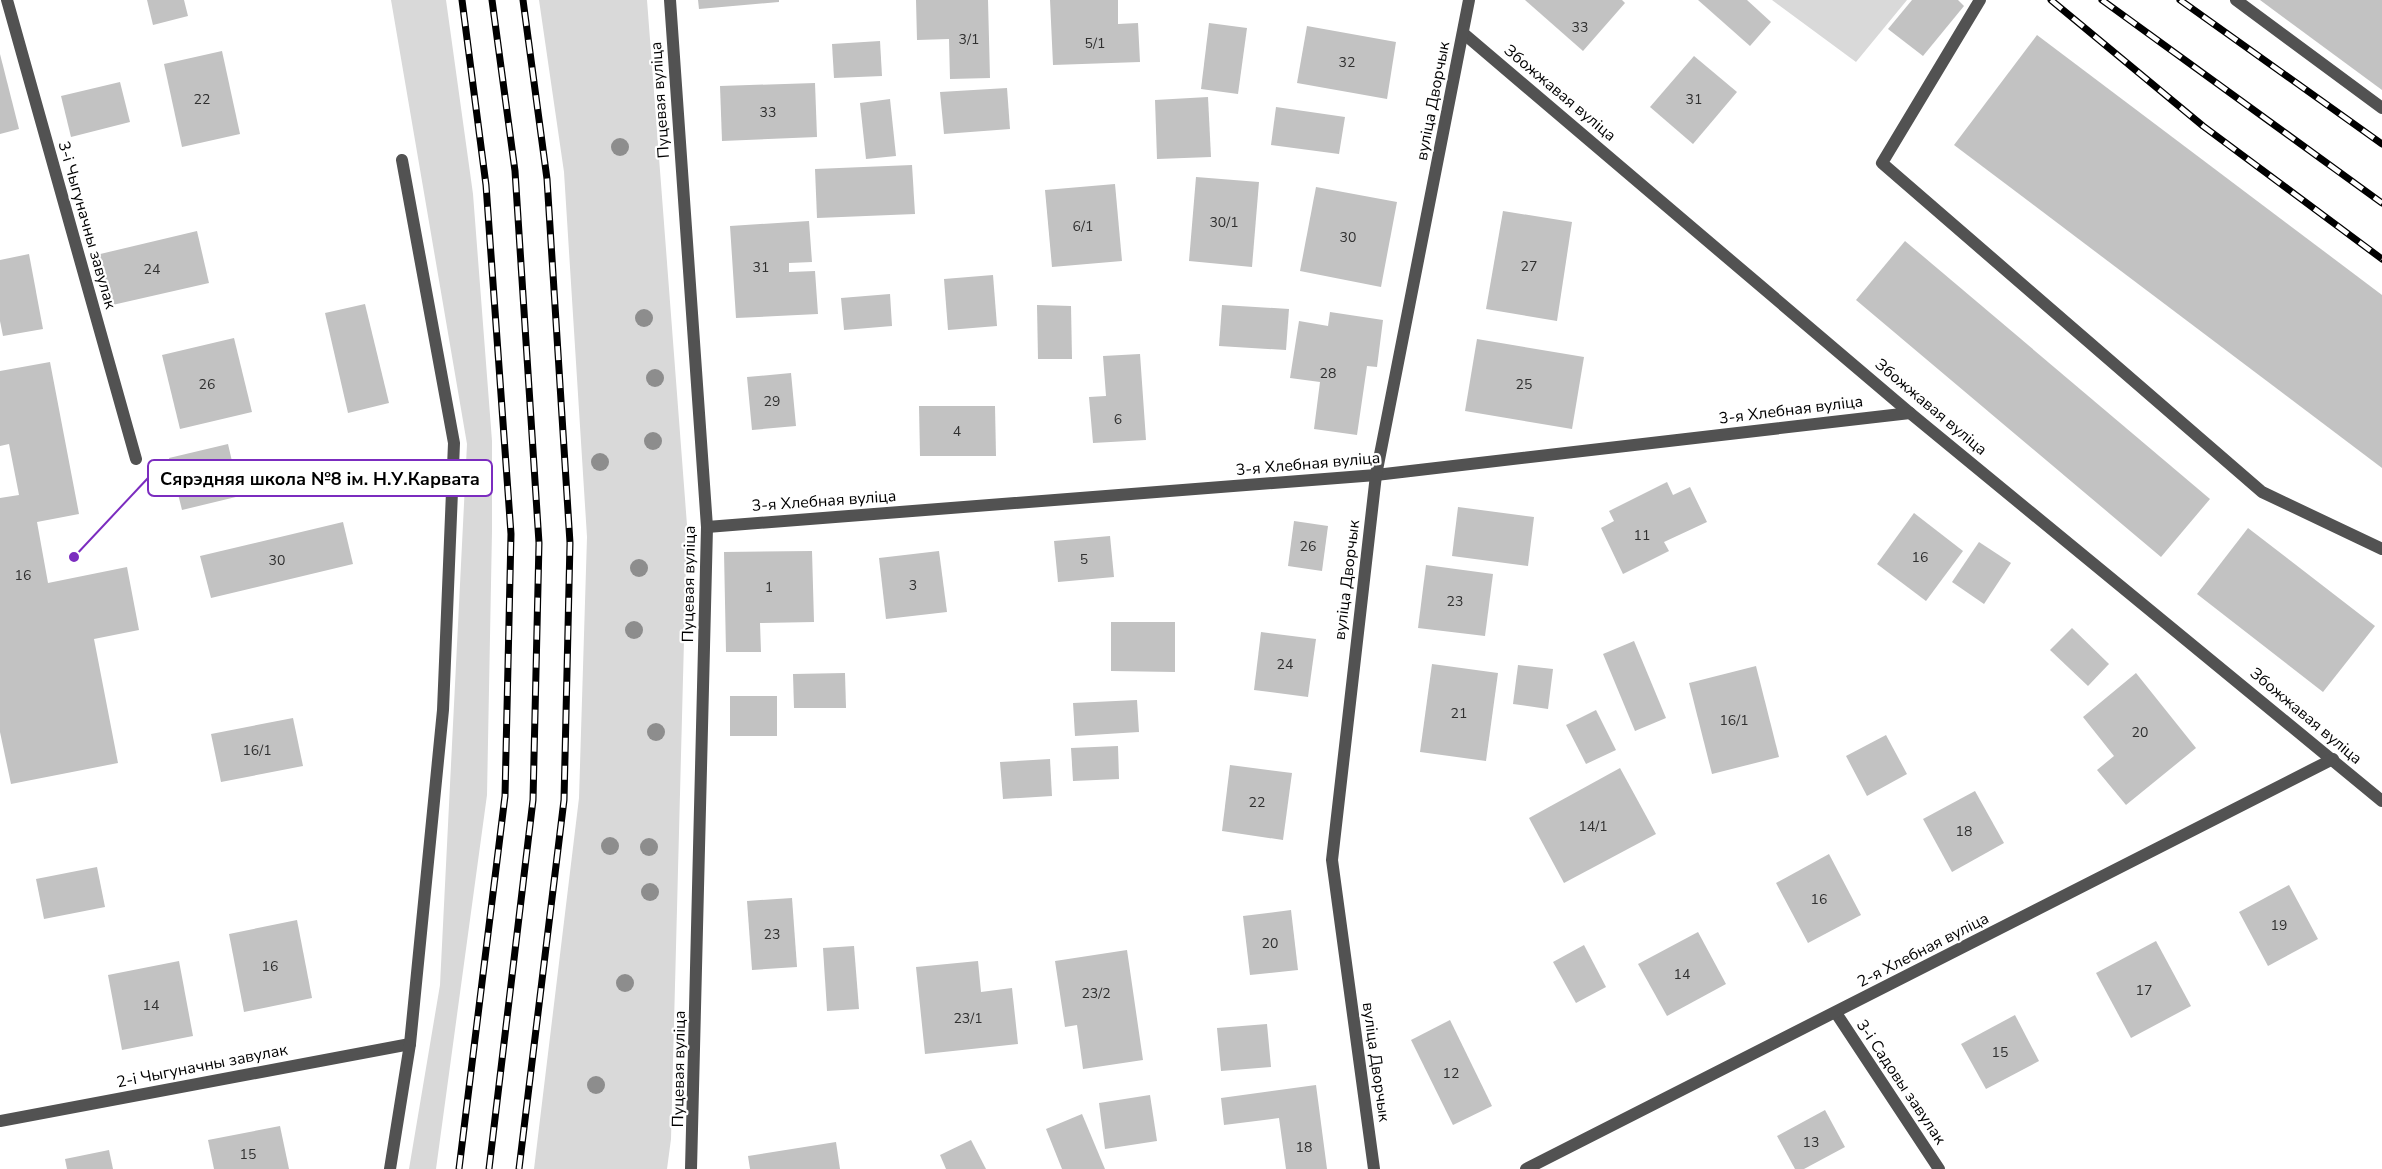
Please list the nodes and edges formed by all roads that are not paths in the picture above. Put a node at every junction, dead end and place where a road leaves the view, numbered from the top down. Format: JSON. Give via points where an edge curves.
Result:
{"nodes":[{"id":1,"x":7,"y":0,"type":"edge"},
{"id":2,"x":670,"y":0,"type":"edge"},
{"id":3,"x":1469,"y":0,"type":"edge"},
{"id":4,"x":1980,"y":0,"type":"edge"},
{"id":5,"x":2236,"y":0,"type":"edge"},
{"id":6,"x":1463,"y":33,"type":"junction"},
{"id":7,"x":2382,"y":108,"type":"edge"},
{"id":8,"x":402,"y":160,"type":"dead end"},
{"id":9,"x":1911,"y":412,"type":"junction"},
{"id":10,"x":136,"y":459,"type":"dead end"},
{"id":11,"x":1376,"y":475,"type":"junction"},
{"id":12,"x":707,"y":527,"type":"junction"},
{"id":13,"x":2382,"y":549,"type":"edge"},
{"id":14,"x":2333,"y":759,"type":"junction"},
{"id":15,"x":2382,"y":801,"type":"edge"},
{"id":16,"x":1836,"y":1013,"type":"junction"},
{"id":17,"x":410,"y":1044,"type":"junction"},
{"id":18,"x":0,"y":1121,"type":"edge"},
{"id":19,"x":390,"y":1169,"type":"edge"},
{"id":20,"x":691,"y":1169,"type":"edge"},
{"id":21,"x":1374,"y":1169,"type":"edge"},
{"id":22,"x":1526,"y":1169,"type":"edge"},
{"id":23,"x":1939,"y":1169,"type":"edge"}],
"edges":[{"from":1,"to":10,"type":"street","name":"3-і Чыгуначны завулак"},
{"from":2,"to":12,"type":"street","name":"Пуцевая вуліца"},
{"from":3,"to":6,"type":"street","name":"вуліца Дворчык"},
{"from":4,"to":13,"type":"street","via":[[1882,163],[2262,492]]},
{"from":5,"to":7,"type":"street"},
{"from":6,"to":9,"type":"street","name":"Збожжавая вуліца"},
{"from":6,"to":11,"type":"street","name":"вуліца Дворчык"},
{"from":8,"to":17,"type":"street","via":[[454,443],[443,710]]},
{"from":9,"to":11,"type":"street","name":"3-я Хлебная вуліца"},
{"from":9,"to":14,"type":"street","name":"Збожжавая вуліца"},
{"from":11,"to":12,"type":"street","name":"3-я Хлебная вуліца"},
{"from":11,"to":21,"type":"street","name":"вуліца Дворчык","via":[[1332,860]]},
{"from":12,"to":20,"type":"street","name":"Пуцевая вуліца"},
{"from":14,"to":15,"type":"street","name":"Збожжавая вуліца"},
{"from":14,"to":16,"type":"street","name":"2-я Хлебная вуліца"},
{"from":16,"to":22,"type":"street","name":"2-я Хлебная вуліца"},
{"from":16,"to":23,"type":"street","name":"3-і Садовы завулак"},
{"from":17,"to":18,"type":"street","name":"2-і Чыгуначны завулак"},
{"from":17,"to":19,"type":"street"}]}
